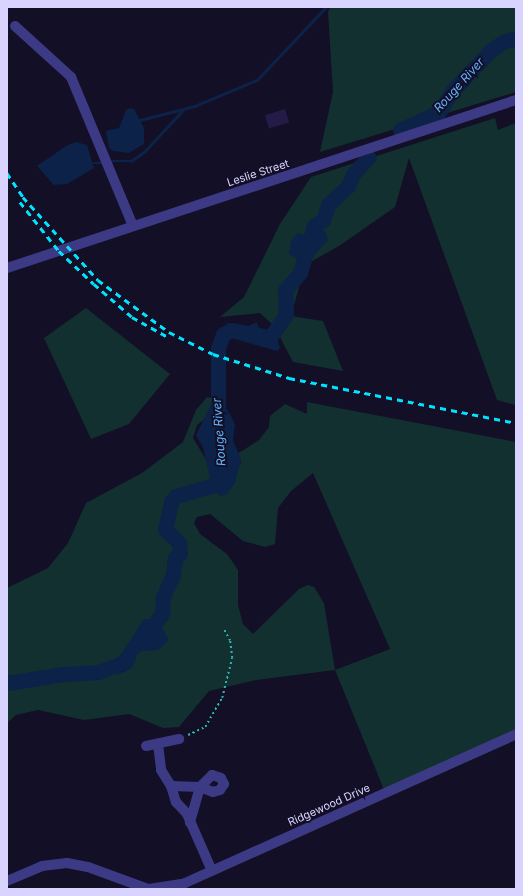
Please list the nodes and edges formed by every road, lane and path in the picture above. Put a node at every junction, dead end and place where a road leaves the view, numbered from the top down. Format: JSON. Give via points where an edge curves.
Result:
{"nodes":[{"id":1,"x":15,"y":26,"type":"dead end"},
{"id":2,"x":516,"y":100,"type":"edge"},
{"id":3,"x":133,"y":226,"type":"junction"},
{"id":4,"x":7,"y":268,"type":"edge"},
{"id":5,"x":224,"y":630,"type":"dead end"},
{"id":6,"x":516,"y":734,"type":"edge"},
{"id":7,"x":178,"y":739,"type":"joint"},
{"id":8,"x":158,"y":744,"type":"junction"},
{"id":9,"x":146,"y":746,"type":"dead end"},
{"id":10,"x":171,"y":786,"type":"junction"},
{"id":11,"x":190,"y":823,"type":"junction"},
{"id":12,"x":212,"y":871,"type":"junction"},
{"id":13,"x":7,"y":881,"type":"edge"},
{"id":14,"x":148,"y":889,"type":"edge"}],
"edges":[{"from":1,"to":3,"type":"street","via":[[71,77]]},
{"from":2,"to":3,"type":"street","name":"Leslie Street"},
{"from":3,"to":4,"type":"street","name":"Leslie Street"},
{"from":5,"to":7,"type":"path","via":[[230,641],[232,658],[222,698],[205,727]]},
{"from":6,"to":12,"type":"street","name":"Ridgewood Drive"},
{"from":7,"to":8,"type":"street"},
{"from":8,"to":9,"type":"street"},
{"from":8,"to":10,"type":"street","via":[[161,770]]},
{"from":10,"to":11,"type":"street","via":[[176,802]]},
{"from":10,"to":11,"type":"street","via":[[200,787]]},
{"from":11,"to":12,"type":"street"},
{"from":12,"to":14,"type":"street","name":"Ridgewood Drive","via":[[186,883]]},
{"from":13,"to":14,"type":"street","name":"Ridgewood Drive","via":[[42,866],[67,863],[88,867]]}]}
